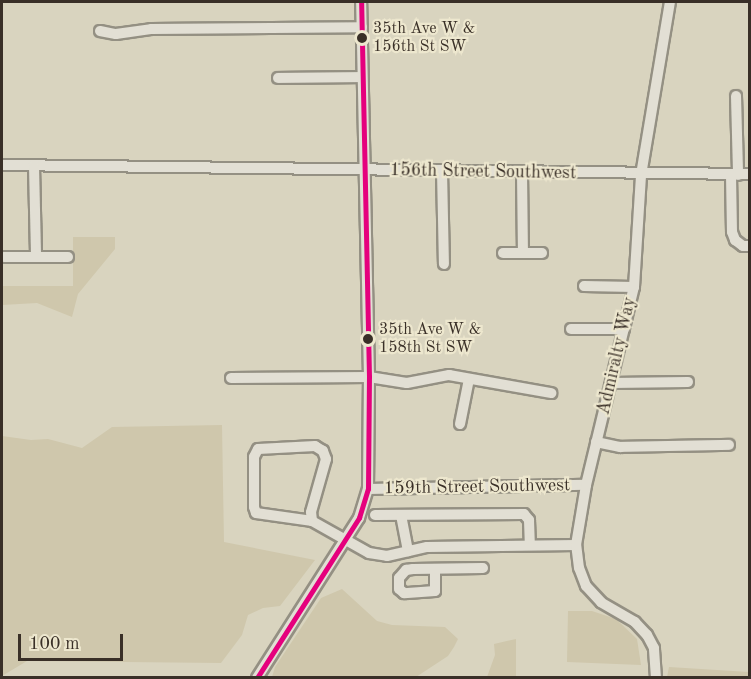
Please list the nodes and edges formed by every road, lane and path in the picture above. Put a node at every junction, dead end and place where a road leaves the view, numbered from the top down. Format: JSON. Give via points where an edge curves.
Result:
{"nodes":[{"id":1,"x":361,"y":2,"type":"edge"},
{"id":2,"x":669,"y":2,"type":"edge"},
{"id":3,"x":362,"y":27,"type":"junction"},
{"id":4,"x":100,"y":32,"type":"dead end"},
{"id":5,"x":362,"y":77,"type":"junction"},
{"id":6,"x":278,"y":78,"type":"dead end"},
{"id":7,"x":736,"y":96,"type":"dead end"},
{"id":8,"x":2,"y":165,"type":"edge"},
{"id":9,"x":34,"y":166,"type":"junction"},
{"id":10,"x":363,"y":170,"type":"junction"},
{"id":11,"x":442,"y":171,"type":"junction"},
{"id":12,"x":522,"y":173,"type":"junction"},
{"id":13,"x":734,"y":174,"type":"junction"},
{"id":14,"x":750,"y":174,"type":"edge"},
{"id":15,"x":641,"y":175,"type":"junction"},
{"id":16,"x":750,"y":246,"type":"edge"},
{"id":17,"x":503,"y":253,"type":"dead end"},
{"id":18,"x":523,"y":253,"type":"junction"},
{"id":19,"x":542,"y":254,"type":"dead end"},
{"id":20,"x":4,"y":257,"type":"dead end"},
{"id":21,"x":36,"y":257,"type":"junction"},
{"id":22,"x":68,"y":257,"type":"dead end"},
{"id":23,"x":444,"y":264,"type":"dead end"},
{"id":24,"x":584,"y":286,"type":"dead end"},
{"id":25,"x":634,"y":287,"type":"junction"},
{"id":26,"x":571,"y":329,"type":"dead end"},
{"id":27,"x":624,"y":329,"type":"junction"},
{"id":28,"x":369,"y":377,"type":"junction"},
{"id":29,"x":231,"y":378,"type":"dead end"},
{"id":30,"x":469,"y":379,"type":"junction"},
{"id":31,"x":688,"y":382,"type":"dead end"},
{"id":32,"x":612,"y":383,"type":"junction"},
{"id":33,"x":552,"y":393,"type":"dead end"},
{"id":34,"x":460,"y":424,"type":"dead end"},
{"id":35,"x":596,"y":442,"type":"junction"},
{"id":36,"x":729,"y":445,"type":"dead end"},
{"id":37,"x":586,"y":485,"type":"junction"},
{"id":38,"x":368,"y":489,"type":"junction"},
{"id":39,"x":401,"y":514,"type":"junction"},
{"id":40,"x":375,"y":515,"type":"dead end"},
{"id":41,"x":312,"y":521,"type":"junction"},
{"id":42,"x":346,"y":539,"type":"junction"},
{"id":43,"x":530,"y":545,"type":"junction"},
{"id":44,"x":576,"y":545,"type":"junction"},
{"id":45,"x":408,"y":551,"type":"junction"},
{"id":46,"x":483,"y":568,"type":"dead end"},
{"id":47,"x":435,"y":569,"type":"dead end"},
{"id":48,"x":257,"y":678,"type":"edge"},
{"id":49,"x":656,"y":678,"type":"edge"}],
"edges":[{"from":1,"to":3,"type":"street"},
{"from":2,"to":15,"type":"street","name":"Admiralty Way"},
{"from":3,"to":4,"type":"street"},
{"from":3,"to":5,"type":"street"},
{"from":5,"to":6,"type":"street"},
{"from":5,"to":10,"type":"street"},
{"from":7,"to":13,"type":"street"},
{"from":8,"to":9,"type":"street","name":"156th Street Southwest"},
{"from":9,"to":10,"type":"street","name":"156th Street Southwest"},
{"from":9,"to":21,"type":"street"},
{"from":10,"to":11,"type":"street","name":"156th Street Southwest"},
{"from":10,"to":28,"type":"street"},
{"from":11,"to":12,"type":"street","name":"156th Street Southwest"},
{"from":11,"to":23,"type":"street"},
{"from":12,"to":15,"type":"street","name":"156th Street Southwest"},
{"from":12,"to":18,"type":"street"},
{"from":13,"to":14,"type":"street","name":"156th Street Southwest"},
{"from":13,"to":15,"type":"street","name":"156th Street Southwest"},
{"from":13,"to":16,"type":"street","via":[[732,232],[735,240]]},
{"from":15,"to":25,"type":"street","name":"Admiralty Way"},
{"from":17,"to":18,"type":"street"},
{"from":18,"to":19,"type":"street"},
{"from":20,"to":21,"type":"street"},
{"from":21,"to":22,"type":"street"},
{"from":24,"to":25,"type":"street"},
{"from":25,"to":27,"type":"street","name":"Admiralty Way"},
{"from":26,"to":27,"type":"street"},
{"from":27,"to":32,"type":"street","name":"Admiralty Way"},
{"from":28,"to":29,"type":"street"},
{"from":28,"to":30,"type":"street","via":[[407,383],[450,375]]},
{"from":28,"to":38,"type":"street"},
{"from":30,"to":33,"type":"street"},
{"from":30,"to":34,"type":"street"},
{"from":31,"to":32,"type":"street"},
{"from":32,"to":35,"type":"street","name":"Admiralty Way"},
{"from":35,"to":36,"type":"street","via":[[620,447]]},
{"from":35,"to":37,"type":"street","name":"Admiralty Way"},
{"from":37,"to":38,"type":"street","name":"159th Street Southwest"},
{"from":37,"to":44,"type":"street","name":"Admiralty Way"},
{"from":38,"to":42,"type":"street","via":[[359,518]]},
{"from":39,"to":40,"type":"street"},
{"from":39,"to":43,"type":"street","via":[[524,514],[529,520]]},
{"from":39,"to":45,"type":"street"},
{"from":41,"to":41,"type":"street","via":[[326,459],[323,451],[315,446],[258,449],[254,457],[256,513]]},
{"from":41,"to":42,"type":"street"},
{"from":42,"to":45,"type":"street","via":[[369,553],[387,556]]},
{"from":42,"to":48,"type":"street"},
{"from":43,"to":44,"type":"street"},
{"from":43,"to":45,"type":"street","via":[[427,547]]},
{"from":44,"to":49,"type":"street","name":"Admiralty Way","via":[[586,586],[601,602],[635,622],[647,635],[654,648]]},
{"from":46,"to":47,"type":"street"}]}
